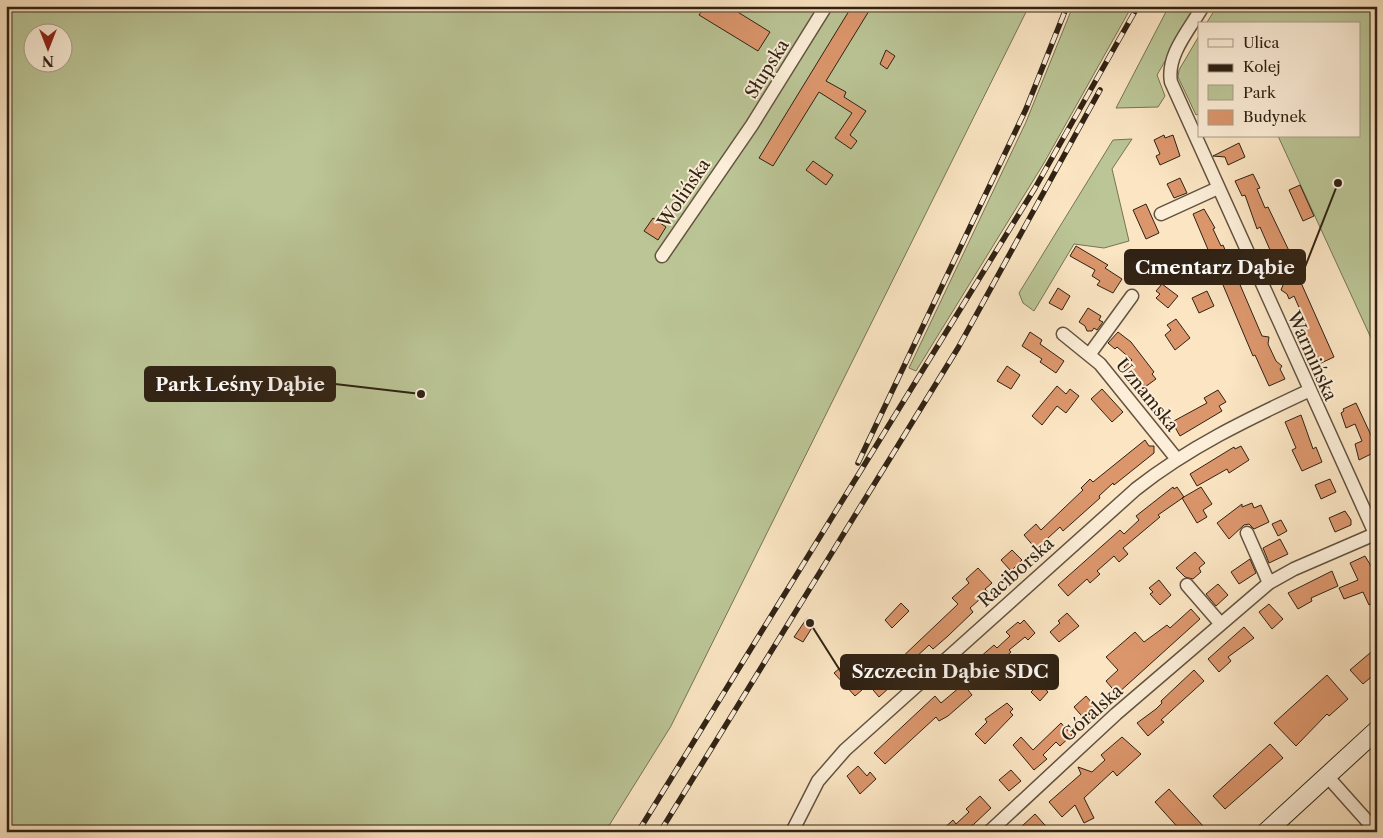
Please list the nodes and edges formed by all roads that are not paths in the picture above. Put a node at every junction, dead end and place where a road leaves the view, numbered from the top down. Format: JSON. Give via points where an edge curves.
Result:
{"nodes":[{"id":1,"x":826,"y":6,"type":"edge"},
{"id":2,"x":1203,"y":6,"type":"edge"},
{"id":3,"x":735,"y":150,"type":"joint"},
{"id":4,"x":1218,"y":188,"type":"junction"},
{"id":5,"x":1161,"y":214,"type":"dead end"},
{"id":6,"x":662,"y":256,"type":"dead end"},
{"id":7,"x":1132,"y":296,"type":"dead end"},
{"id":8,"x":1063,"y":334,"type":"dead end"},
{"id":9,"x":1090,"y":355,"type":"junction"},
{"id":10,"x":1308,"y":390,"type":"junction"},
{"id":11,"x":1176,"y":458,"type":"junction"},
{"id":12,"x":1247,"y":533,"type":"dead end"},
{"id":13,"x":1376,"y":536,"type":"edge"},
{"id":14,"x":1269,"y":583,"type":"junction"},
{"id":15,"x":1187,"y":585,"type":"dead end"},
{"id":16,"x":1220,"y":623,"type":"junction"},
{"id":17,"x":1377,"y":730,"type":"edge"},
{"id":18,"x":1327,"y":776,"type":"junction"},
{"id":19,"x":792,"y":832,"type":"edge"},
{"id":20,"x":988,"y":832,"type":"edge"},
{"id":21,"x":1266,"y":832,"type":"edge"},
{"id":22,"x":1377,"y":832,"type":"edge"}],
"edges":[{"from":1,"to":3,"type":"street","name":"Słupska"},
{"from":2,"to":4,"type":"street","name":"Warmińska","via":[[1169,72]]},
{"from":3,"to":6,"type":"street","name":"Wolińska"},
{"from":4,"to":5,"type":"street"},
{"from":4,"to":10,"type":"street","name":"Warmińska"},
{"from":7,"to":9,"type":"street","name":"Uznamska"},
{"from":8,"to":9,"type":"street","name":"Uznamska"},
{"from":9,"to":11,"type":"street","name":"Uznamska"},
{"from":10,"to":11,"type":"street","name":"Raciborska"},
{"from":10,"to":13,"type":"street","name":"Warmińska"},
{"from":11,"to":19,"type":"street","name":"Raciborska","via":[[1110,511],[845,750],[818,782]]},
{"from":12,"to":14,"type":"street"},
{"from":13,"to":14,"type":"street","name":"Góralska","via":[[1310,561]]},
{"from":14,"to":16,"type":"street","name":"Góralska"},
{"from":15,"to":16,"type":"street"},
{"from":16,"to":20,"type":"street","name":"Góralska"},
{"from":17,"to":18,"type":"street"},
{"from":18,"to":21,"type":"street"},
{"from":18,"to":22,"type":"street"}]}
